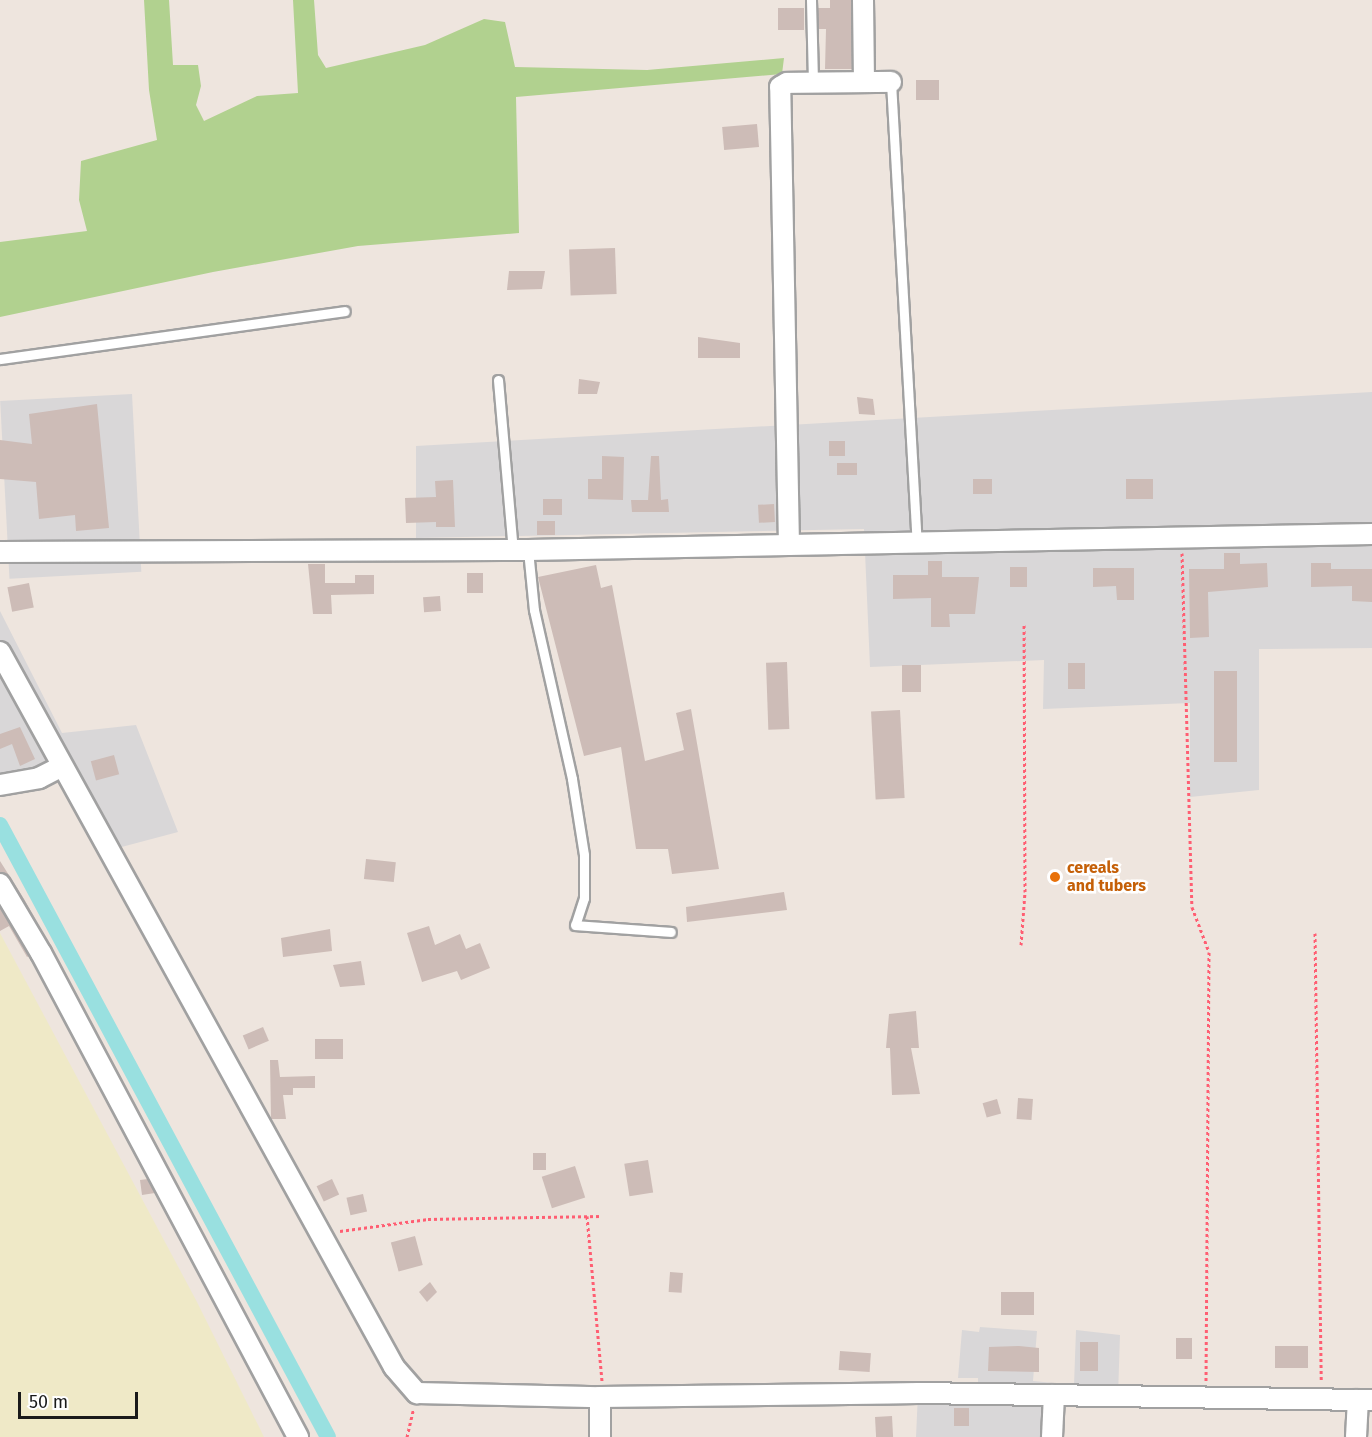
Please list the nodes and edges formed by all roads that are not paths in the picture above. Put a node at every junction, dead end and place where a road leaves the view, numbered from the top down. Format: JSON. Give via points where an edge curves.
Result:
{"nodes":[{"id":1,"x":811,"y":0,"type":"edge"},
{"id":2,"x":863,"y":0,"type":"edge"},
{"id":3,"x":864,"y":81,"type":"junction"},
{"id":4,"x":813,"y":82,"type":"junction"},
{"id":5,"x":891,"y":82,"type":"joint"},
{"id":6,"x":345,"y":311,"type":"dead end"},
{"id":7,"x":0,"y":359,"type":"edge"},
{"id":8,"x":498,"y":380,"type":"dead end"},
{"id":9,"x":1372,"y":534,"type":"edge"},
{"id":10,"x":918,"y":542,"type":"junction"},
{"id":11,"x":789,"y":545,"type":"junction"},
{"id":12,"x":521,"y":550,"type":"junction"},
{"id":13,"x":0,"y":552,"type":"edge"},
{"id":14,"x":0,"y":652,"type":"edge"},
{"id":15,"x":61,"y":767,"type":"junction"},
{"id":16,"x":0,"y":785,"type":"edge"},
{"id":17,"x":0,"y":884,"type":"edge"},
{"id":18,"x":671,"y":932,"type":"dead end"},
{"id":19,"x":1054,"y":1395,"type":"junction"},
{"id":20,"x":600,"y":1397,"type":"junction"},
{"id":21,"x":1365,"y":1400,"type":"edge"},
{"id":22,"x":297,"y":1437,"type":"edge"},
{"id":23,"x":600,"y":1437,"type":"edge"},
{"id":24,"x":1052,"y":1437,"type":"edge"},
{"id":25,"x":1356,"y":1437,"type":"edge"}],
"edges":[{"from":1,"to":4,"type":"lane"},
{"from":2,"to":3,"type":"street"},
{"from":3,"to":4,"type":"street"},
{"from":3,"to":5,"type":"street"},
{"from":4,"to":11,"type":"street","via":[[780,87]]},
{"from":5,"to":10,"type":"lane"},
{"from":6,"to":7,"type":"lane"},
{"from":8,"to":12,"type":"lane"},
{"from":9,"to":10,"type":"street"},
{"from":10,"to":11,"type":"street"},
{"from":11,"to":12,"type":"street"},
{"from":12,"to":13,"type":"street"},
{"from":12,"to":18,"type":"lane","via":[[572,779],[584,855],[584,898],[575,925]]},
{"from":14,"to":15,"type":"street"},
{"from":15,"to":16,"type":"street","via":[[39,778]]},
{"from":15,"to":20,"type":"street","via":[[394,1367],[417,1393]]},
{"from":17,"to":22,"type":"street","via":[[41,953]]},
{"from":19,"to":20,"type":"street"},
{"from":19,"to":21,"type":"street"},
{"from":19,"to":24,"type":"street"},
{"from":20,"to":23,"type":"street"},
{"from":21,"to":25,"type":"street"}]}
